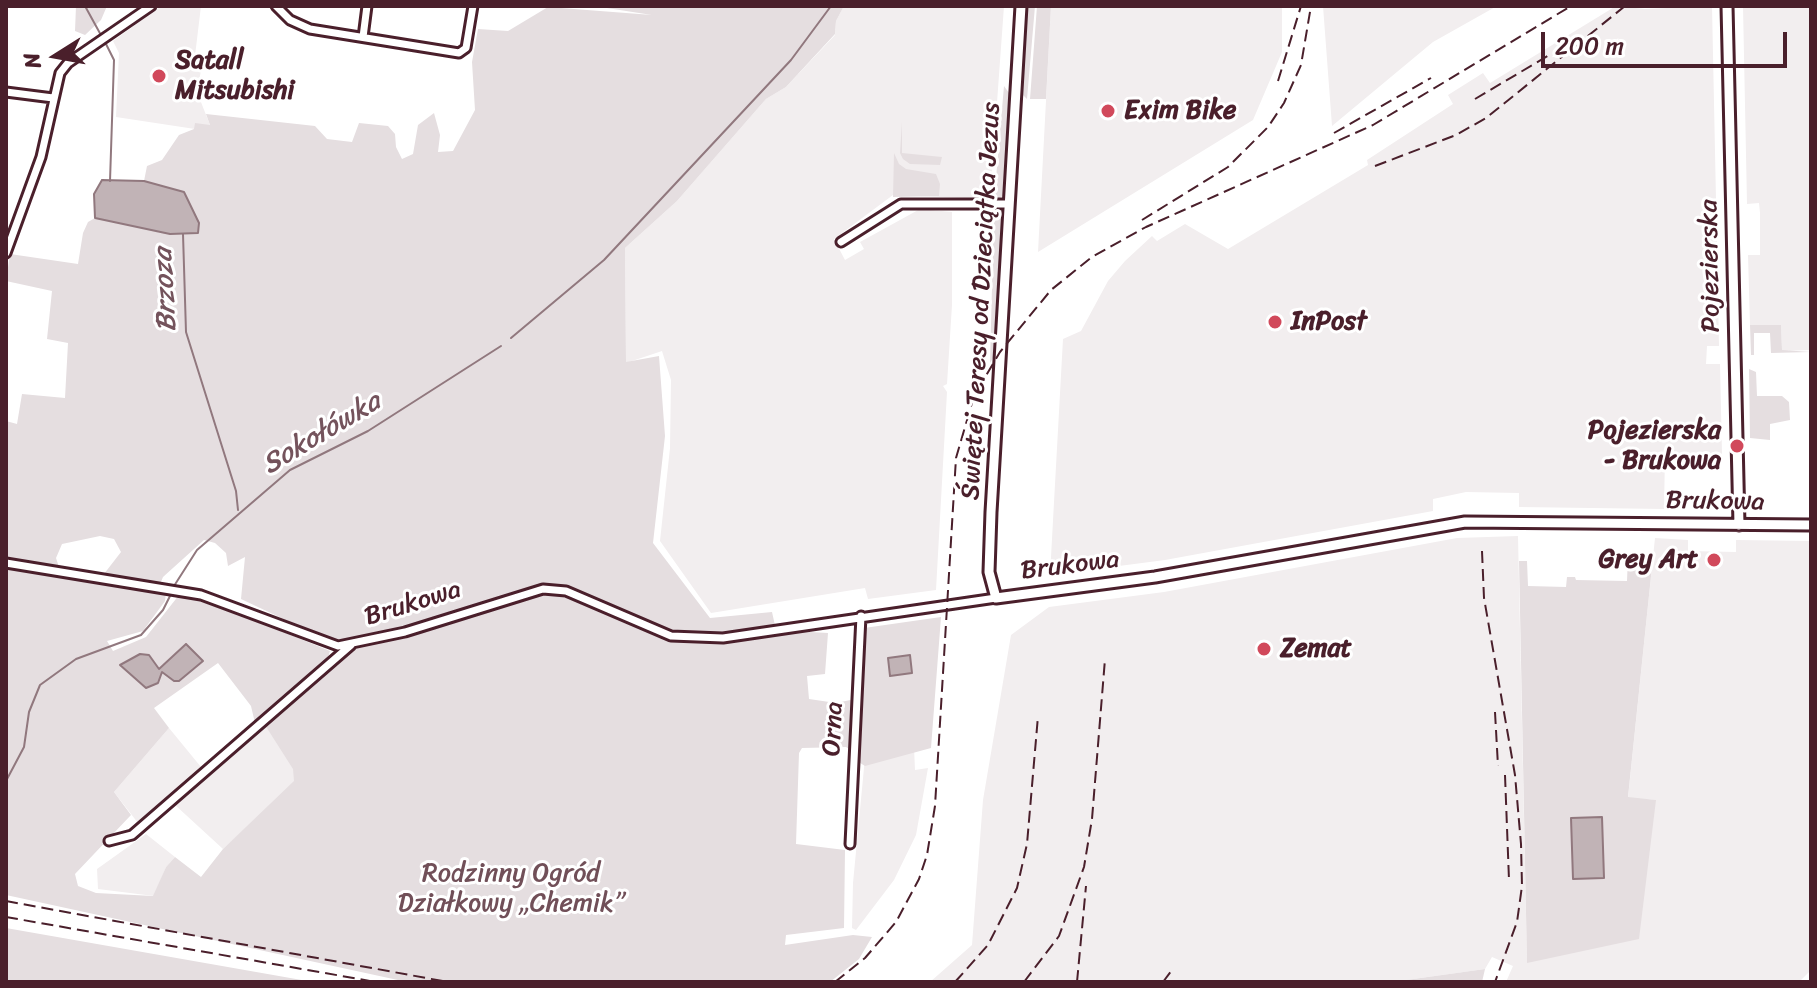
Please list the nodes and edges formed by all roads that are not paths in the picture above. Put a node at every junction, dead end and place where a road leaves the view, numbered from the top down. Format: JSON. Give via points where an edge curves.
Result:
{"nodes":[{"id":1,"x":151,"y":6,"type":"edge"},
{"id":2,"x":276,"y":6,"type":"edge"},
{"id":3,"x":367,"y":6,"type":"edge"},
{"id":4,"x":473,"y":6,"type":"edge"},
{"id":5,"x":1021,"y":6,"type":"edge"},
{"id":6,"x":1727,"y":6,"type":"edge"},
{"id":7,"x":363,"y":37,"type":"junction"},
{"id":8,"x":6,"y":92,"type":"edge"},
{"id":9,"x":53,"y":98,"type":"junction"},
{"id":10,"x":1009,"y":204,"type":"junction"},
{"id":11,"x":8,"y":236,"type":"edge"},
{"id":12,"x":841,"y":242,"type":"dead end"},
{"id":13,"x":6,"y":253,"type":"edge"},
{"id":14,"x":1739,"y":525,"type":"junction"},
{"id":15,"x":1811,"y":525,"type":"edge"},
{"id":16,"x":6,"y":563,"type":"edge"},
{"id":17,"x":996,"y":598,"type":"junction"},
{"id":18,"x":861,"y":616,"type":"junction"},
{"id":19,"x":351,"y":645,"type":"junction"},
{"id":20,"x":109,"y":841,"type":"dead end"},
{"id":21,"x":850,"y":844,"type":"dead end"}],
"edges":[{"from":1,"to":9,"type":"street","via":[[65,66]]},
{"from":2,"to":7,"type":"street","via":[[305,27]]},
{"from":3,"to":7,"type":"street"},
{"from":4,"to":7,"type":"street","via":[[464,51]]},
{"from":5,"to":10,"type":"street","name":"Świętej Teresy od Dzieciątka Jezus"},
{"from":6,"to":14,"type":"street","name":"Pojezierska"},
{"from":8,"to":9,"type":"street"},
{"from":9,"to":11,"type":"street","via":[[41,157]]},
{"from":10,"to":12,"type":"street","via":[[909,202]]},
{"from":10,"to":17,"type":"street","name":"Świętej Teresy od Dzieciątka Jezus","via":[[990,540]]},
{"from":11,"to":13,"type":"street"},
{"from":14,"to":15,"type":"street","name":"Brukowa"},
{"from":14,"to":17,"type":"street","name":"Brukowa","via":[[1456,523],[1155,577]]},
{"from":16,"to":19,"type":"street","name":"Brukowa","via":[[220,600],[323,642]]},
{"from":17,"to":18,"type":"street","name":"Brukowa"},
{"from":18,"to":19,"type":"street","name":"Brukowa","via":[[723,638],[671,636],[550,588]]},
{"from":18,"to":21,"type":"street","name":"Orna"},
{"from":19,"to":20,"type":"street","name":"Brukowa","via":[[132,835]]}]}
